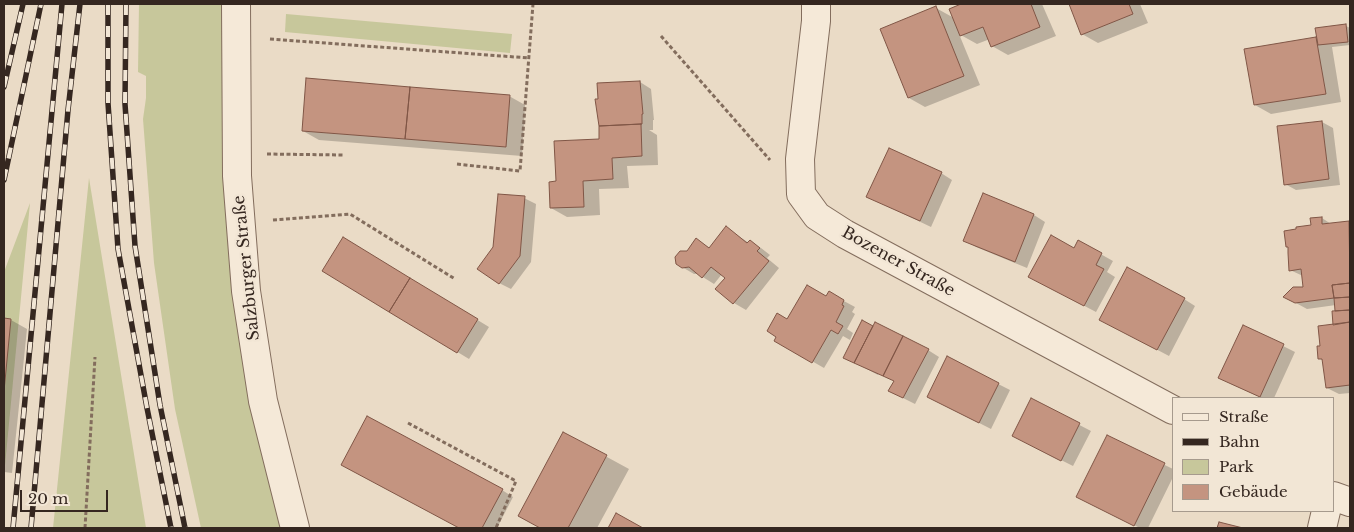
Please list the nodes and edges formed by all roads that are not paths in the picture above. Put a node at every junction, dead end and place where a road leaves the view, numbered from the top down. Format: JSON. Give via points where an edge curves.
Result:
{"nodes":[{"id":1,"x":236,"y":4,"type":"edge"},
{"id":2,"x":816,"y":4,"type":"edge"},
{"id":3,"x":1172,"y":409,"type":"edge"},
{"id":4,"x":1334,"y":496,"type":"edge"},
{"id":5,"x":1350,"y":502,"type":"edge"},
{"id":6,"x":1326,"y":512,"type":"edge"},
{"id":7,"x":295,"y":528,"type":"edge"},
{"id":8,"x":1322,"y":528,"type":"edge"}],
"edges":[{"from":1,"to":7,"type":"street","name":"Salzburger Straße","via":[[237,176],[246,290],[263,401]]},
{"from":2,"to":3,"type":"street","name":"Bozener Straße","via":[[800,159],[800,194],[817,216]]},
{"from":4,"to":5,"type":"street"},
{"from":6,"to":8,"type":"street"}]}
